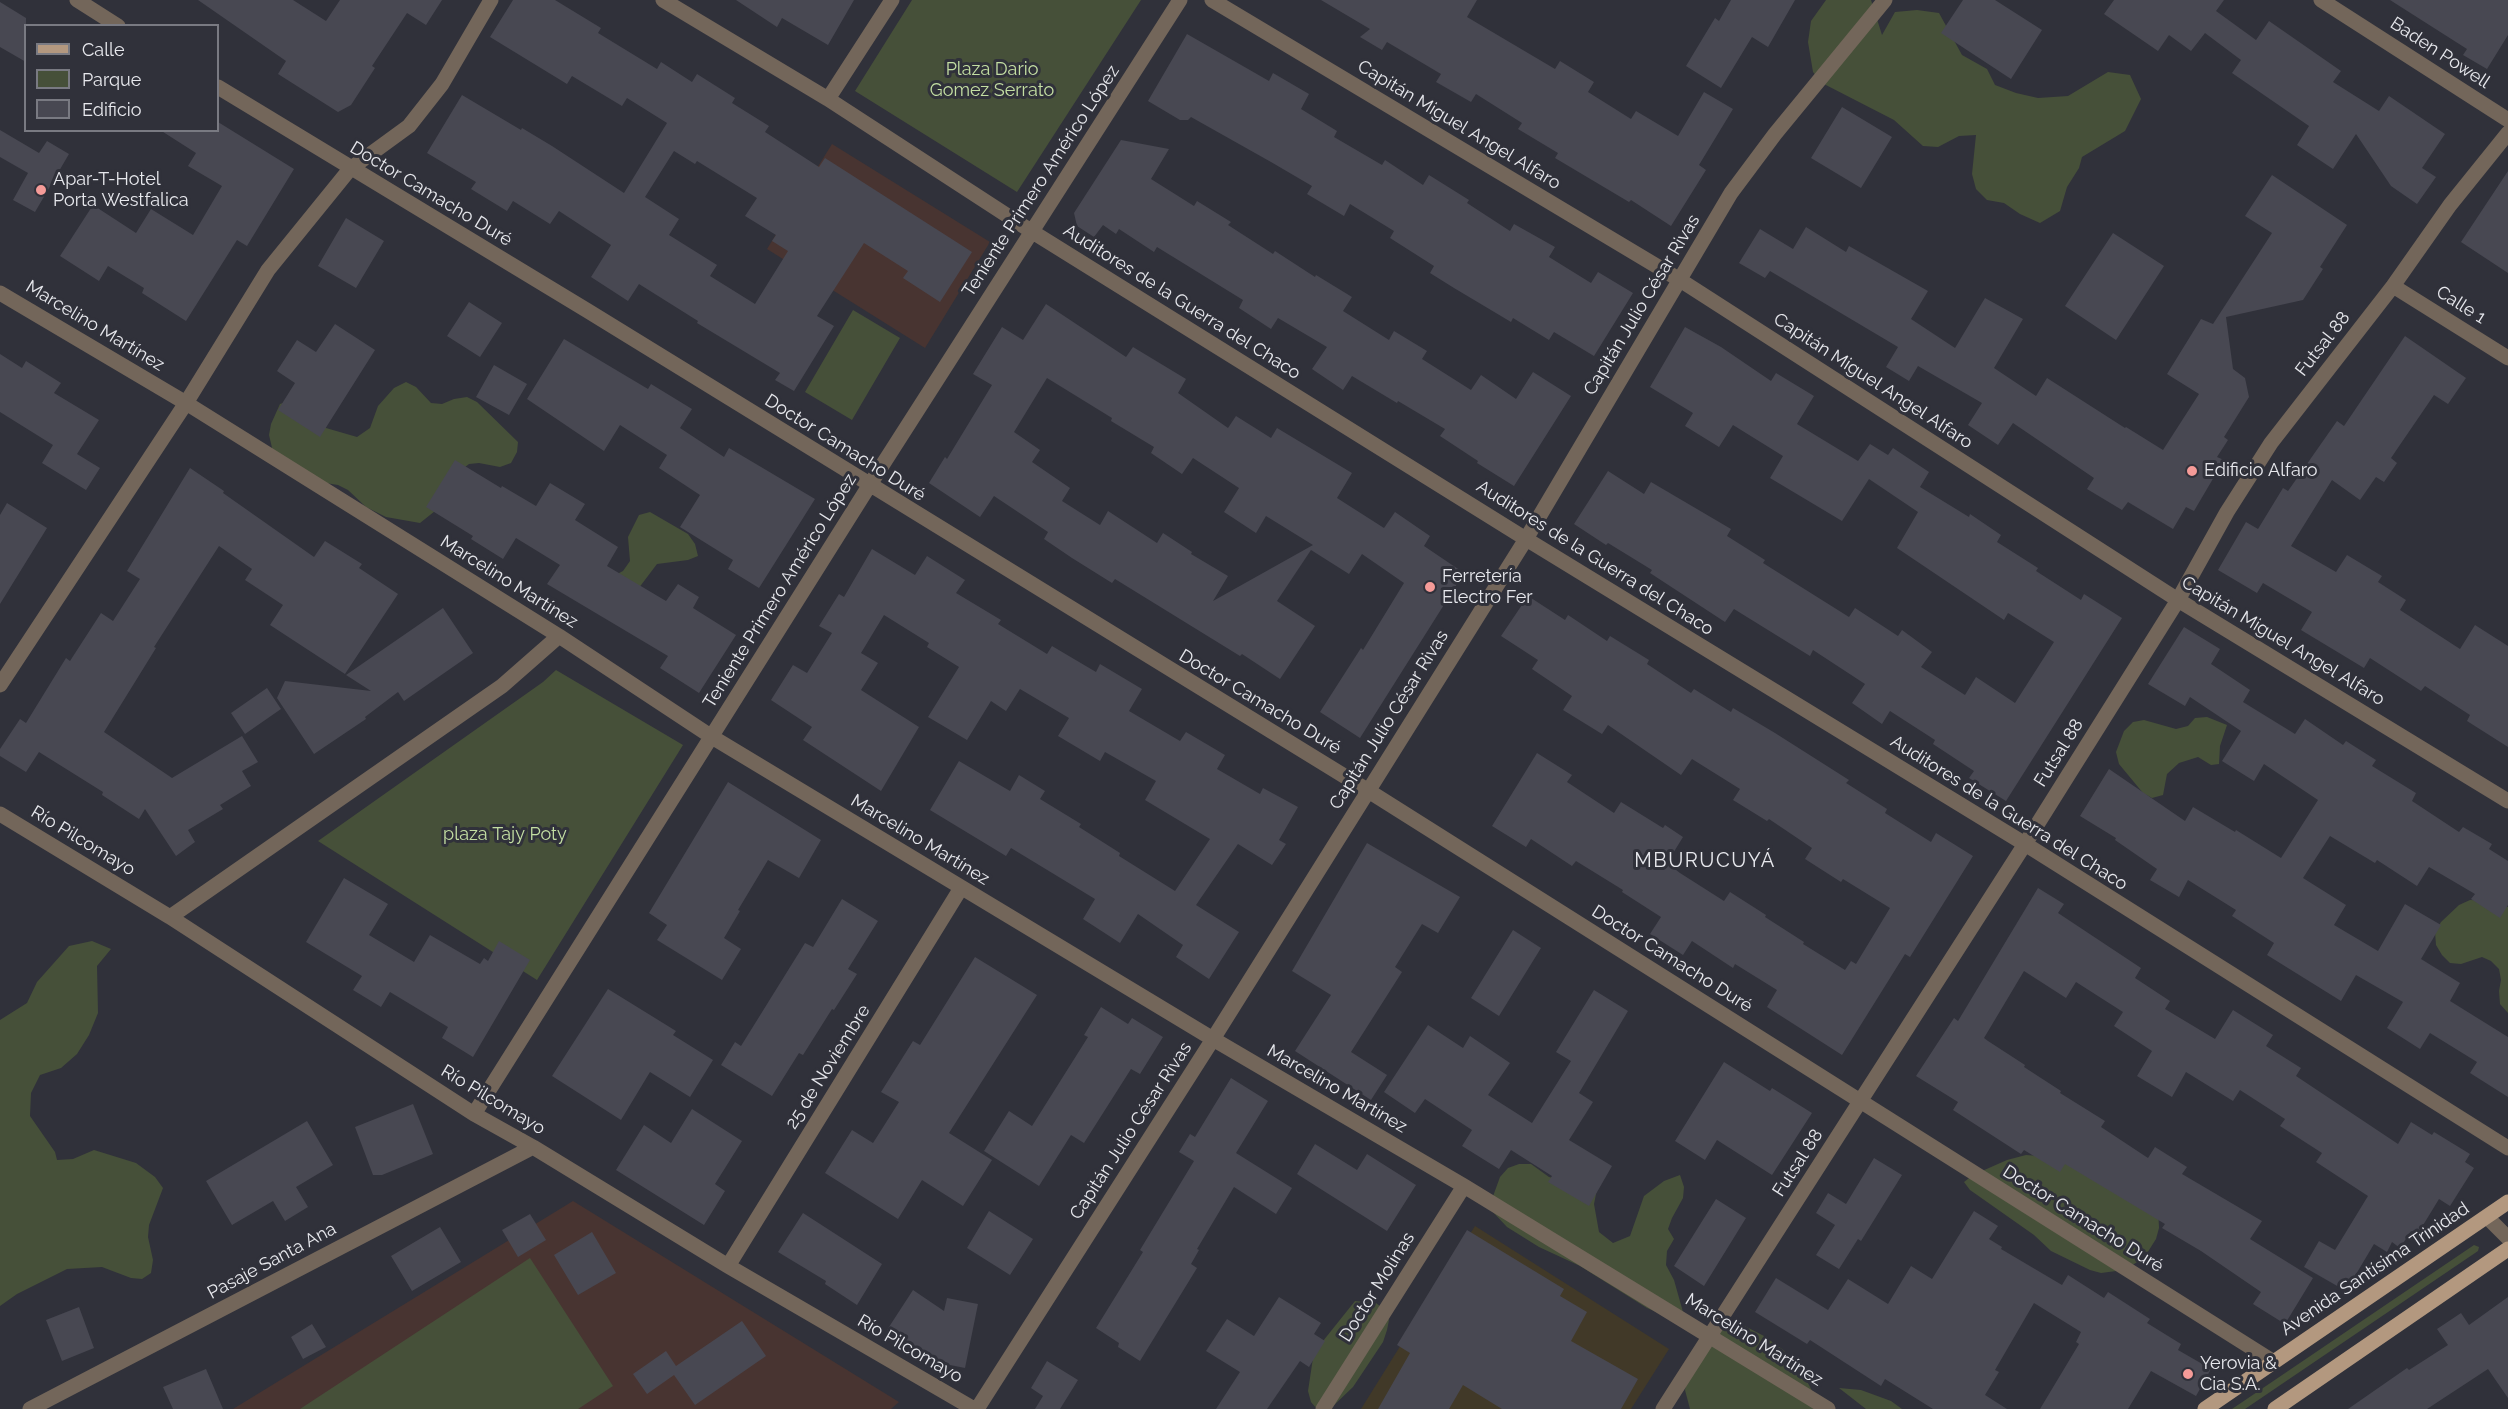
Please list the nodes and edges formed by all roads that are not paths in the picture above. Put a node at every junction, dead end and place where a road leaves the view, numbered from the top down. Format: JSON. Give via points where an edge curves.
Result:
{"nodes":[{"id":1,"x":77,"y":0,"type":"edge"},
{"id":2,"x":491,"y":0,"type":"edge"},
{"id":3,"x":663,"y":0,"type":"edge"},
{"id":4,"x":892,"y":0,"type":"edge"},
{"id":5,"x":1180,"y":0,"type":"edge"},
{"id":6,"x":1212,"y":0,"type":"edge"},
{"id":7,"x":1885,"y":0,"type":"edge"},
{"id":8,"x":2321,"y":0,"type":"edge"},
{"id":9,"x":115,"y":24,"type":"edge"},
{"id":10,"x":219,"y":88,"type":"edge"},
{"id":11,"x":828,"y":99,"type":"junction"},
{"id":12,"x":2508,"y":120,"type":"edge"},
{"id":13,"x":2508,"y":133,"type":"edge"},
{"id":14,"x":350,"y":169,"type":"junction"},
{"id":15,"x":1031,"y":231,"type":"junction"},
{"id":16,"x":1680,"y":280,"type":"junction"},
{"id":17,"x":2393,"y":286,"type":"junction"},
{"id":18,"x":0,"y":293,"type":"edge"},
{"id":19,"x":2508,"y":358,"type":"edge"},
{"id":20,"x":186,"y":403,"type":"junction"},
{"id":21,"x":869,"y":486,"type":"junction"},
{"id":22,"x":1526,"y":539,"type":"junction"},
{"id":23,"x":2178,"y":600,"type":"junction"},
{"id":24,"x":559,"y":636,"type":"junction"},
{"id":25,"x":0,"y":685,"type":"edge"},
{"id":26,"x":712,"y":737,"type":"junction"},
{"id":27,"x":1367,"y":790,"type":"junction"},
{"id":28,"x":2508,"y":801,"type":"edge"},
{"id":29,"x":0,"y":814,"type":"edge"},
{"id":30,"x":2025,"y":844,"type":"junction"},
{"id":31,"x":961,"y":888,"type":"junction"},
{"id":32,"x":170,"y":917,"type":"junction"},
{"id":33,"x":1213,"y":1039,"type":"junction"},
{"id":34,"x":1861,"y":1102,"type":"junction"},
{"id":35,"x":474,"y":1114,"type":"junction"},
{"id":36,"x":532,"y":1147,"type":"junction"},
{"id":37,"x":2508,"y":1148,"type":"edge"},
{"id":38,"x":1464,"y":1186,"type":"junction"},
{"id":39,"x":2508,"y":1202,"type":"edge"},
{"id":40,"x":2487,"y":1217,"type":"junction"},
{"id":41,"x":2508,"y":1238,"type":"edge"},
{"id":42,"x":2508,"y":1249,"type":"edge"},
{"id":43,"x":728,"y":1266,"type":"junction"},
{"id":44,"x":1709,"y":1335,"type":"junction"},
{"id":45,"x":2274,"y":1362,"type":"junction"},
{"id":46,"x":30,"y":1409,"type":"edge"},
{"id":47,"x":975,"y":1409,"type":"edge"},
{"id":48,"x":1323,"y":1409,"type":"edge"},
{"id":49,"x":1663,"y":1409,"type":"edge"},
{"id":50,"x":1827,"y":1409,"type":"edge"},
{"id":51,"x":2205,"y":1409,"type":"edge"},
{"id":52,"x":2275,"y":1409,"type":"edge"}],
"edges":[{"from":1,"to":9,"type":"street"},
{"from":2,"to":14,"type":"street","via":[[442,84],[409,126]]},
{"from":3,"to":11,"type":"street","name":"Auditores de la Guerra del Chaco"},
{"from":4,"to":11,"type":"street"},
{"from":5,"to":15,"type":"street","name":"Teniente Primero Américo López"},
{"from":6,"to":16,"type":"street","name":"Capitán Miguel Angel Alfaro"},
{"from":7,"to":16,"type":"street","name":"Capitán Julio César Rivas","via":[[1749,168]]},
{"from":8,"to":12,"type":"street","name":"Baden Powell"},
{"from":10,"to":14,"type":"street","name":"Doctor Camacho Duré"},
{"from":11,"to":15,"type":"street","name":"Auditores de la Guerra del Chaco"},
{"from":13,"to":17,"type":"street","name":"Futsal 88","via":[[2450,205]]},
{"from":14,"to":20,"type":"street","via":[[268,270]]},
{"from":14,"to":21,"type":"street","name":"Doctor Camacho Duré"},
{"from":15,"to":21,"type":"street","name":"Teniente Primero Américo López"},
{"from":15,"to":22,"type":"street","name":"Auditores de la Guerra del Chaco"},
{"from":16,"to":22,"type":"street","name":"Capitán Julio César Rivas"},
{"from":16,"to":23,"type":"street","name":"Capitán Miguel Angel Alfaro"},
{"from":17,"to":19,"type":"street","name":"Calle 1"},
{"from":17,"to":23,"type":"street","name":"Futsal 88","via":[[2271,443]]},
{"from":18,"to":20,"type":"street","name":"Marcelino Martínez"},
{"from":20,"to":24,"type":"street","name":"Marcelino Martínez"},
{"from":20,"to":25,"type":"street"},
{"from":21,"to":26,"type":"street","name":"Teniente Primero Américo López"},
{"from":21,"to":27,"type":"street","name":"Doctor Camacho Duré"},
{"from":22,"to":27,"type":"street","name":"Capitán Julio César Rivas"},
{"from":22,"to":30,"type":"street","name":"Auditores de la Guerra del Chaco"},
{"from":23,"to":28,"type":"street","name":"Capitán Miguel Angel Alfaro"},
{"from":23,"to":30,"type":"street","name":"Futsal 88"},
{"from":24,"to":26,"type":"street","name":"Marcelino Martínez"},
{"from":24,"to":32,"type":"street","via":[[502,686]]},
{"from":26,"to":31,"type":"street","name":"Marcelino Martínez"},
{"from":26,"to":35,"type":"street","name":"Teniente Primero Américo López"},
{"from":27,"to":33,"type":"street","name":"Capitán Julio César Rivas"},
{"from":27,"to":34,"type":"street","name":"Doctor Camacho Duré"},
{"from":29,"to":32,"type":"street","name":"Río Pilcomayo"},
{"from":30,"to":34,"type":"street","name":"Futsal 88"},
{"from":30,"to":37,"type":"street","name":"Auditores de la Guerra del Chaco"},
{"from":31,"to":33,"type":"street","name":"Marcelino Martínez"},
{"from":31,"to":43,"type":"street","name":"25 de Noviembre"},
{"from":32,"to":35,"type":"street","name":"Río Pilcomayo"},
{"from":33,"to":38,"type":"street","name":"Marcelino Martínez"},
{"from":33,"to":47,"type":"street","name":"Capitán Julio César Rivas"},
{"from":34,"to":44,"type":"street","name":"Futsal 88"},
{"from":34,"to":45,"type":"street","name":"Doctor Camacho Duré"},
{"from":35,"to":36,"type":"street","name":"Río Pilcomayo"},
{"from":36,"to":43,"type":"street","name":"Río Pilcomayo"},
{"from":36,"to":46,"type":"street","name":"Pasaje Santa Ana"},
{"from":38,"to":44,"type":"street","name":"Marcelino Martínez"},
{"from":38,"to":48,"type":"street","name":"Doctor Molinas"},
{"from":39,"to":40,"type":"main road","name":"Avenida Santísima Trinidad"},
{"from":40,"to":41,"type":"street"},
{"from":40,"to":45,"type":"main road","name":"Avenida Santísima Trinidad"},
{"from":42,"to":52,"type":"main road"},
{"from":43,"to":47,"type":"street","name":"Río Pilcomayo"},
{"from":44,"to":49,"type":"street","name":"Futsal 88"},
{"from":44,"to":50,"type":"street","name":"Marcelino Martínez"},
{"from":45,"to":51,"type":"main road","name":"Avenida Santísima Trinidad"}]}
